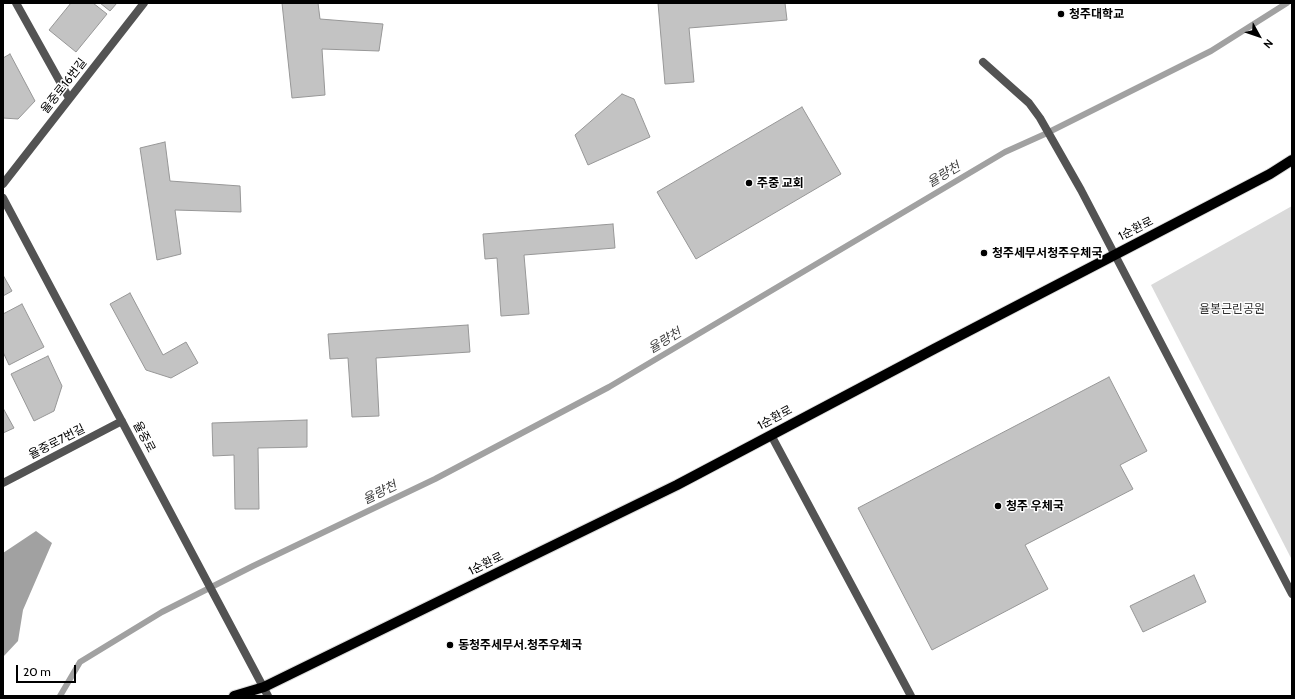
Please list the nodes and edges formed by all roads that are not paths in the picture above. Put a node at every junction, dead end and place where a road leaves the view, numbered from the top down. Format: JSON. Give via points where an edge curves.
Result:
{"nodes":[{"id":1,"x":16,"y":3,"type":"edge"},
{"id":2,"x":144,"y":3,"type":"edge"},
{"id":3,"x":983,"y":62,"type":"dead end"},
{"id":4,"x":70,"y":98,"type":"junction"},
{"id":5,"x":1292,"y":160,"type":"edge"},
{"id":6,"x":3,"y":184,"type":"edge"},
{"id":7,"x":3,"y":198,"type":"edge"},
{"id":8,"x":1114,"y":255,"type":"junction"},
{"id":9,"x":122,"y":421,"type":"junction"},
{"id":10,"x":772,"y":435,"type":"junction"},
{"id":11,"x":3,"y":483,"type":"edge"},
{"id":12,"x":1292,"y":594,"type":"edge"},
{"id":13,"x":266,"y":692,"type":"edge"},
{"id":14,"x":234,"y":696,"type":"edge"},
{"id":15,"x":255,"y":696,"type":"edge"},
{"id":16,"x":911,"y":696,"type":"edge"}],
"edges":[{"from":1,"to":4,"type":"street"},
{"from":2,"to":4,"type":"street","name":"율중로16번길"},
{"from":3,"to":8,"type":"street","via":[[1029,103],[1040,118]]},
{"from":4,"to":6,"type":"street","name":"율중로16번길"},
{"from":5,"to":8,"type":"main road","name":"1순환로"},
{"from":7,"to":9,"type":"street","name":"율중로"},
{"from":8,"to":10,"type":"main road","name":"1순환로"},
{"from":8,"to":12,"type":"street"},
{"from":9,"to":11,"type":"street","name":"율중로7번길"},
{"from":9,"to":13,"type":"street","name":"율중로"},
{"from":10,"to":13,"type":"main road","name":"1순환로"},
{"from":10,"to":16,"type":"street"},
{"from":13,"to":14,"type":"main road","name":"1순환로"},
{"from":13,"to":15,"type":"main road","name":"1순환로"}]}
